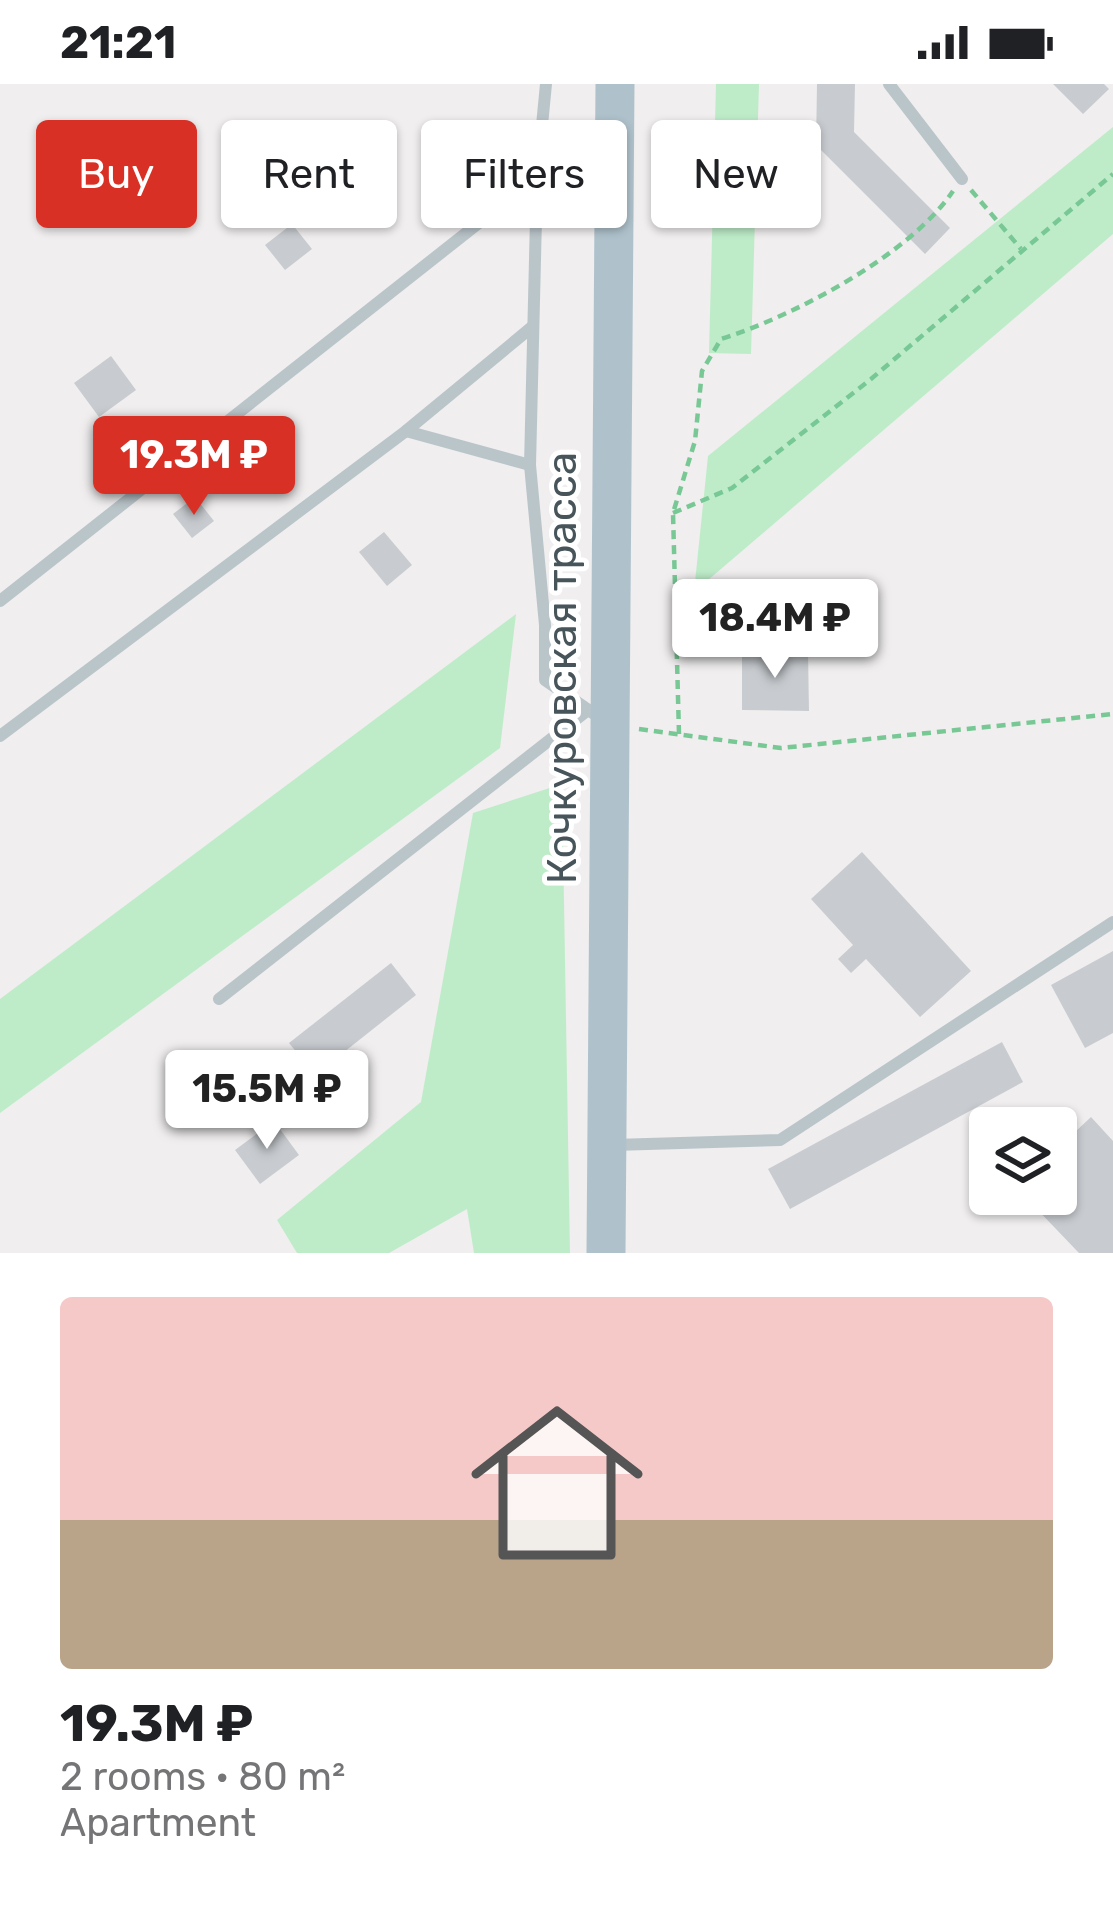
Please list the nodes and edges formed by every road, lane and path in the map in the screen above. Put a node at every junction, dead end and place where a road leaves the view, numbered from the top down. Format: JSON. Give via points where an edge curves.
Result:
{"nodes":[{"id":1,"x":546,"y":84,"type":"edge"},
{"id":2,"x":614,"y":84,"type":"edge"},
{"id":3,"x":889,"y":84,"type":"edge"},
{"id":4,"x":542,"y":120,"type":"edge"},
{"id":5,"x":1113,"y":174,"type":"edge"},
{"id":6,"x":962,"y":178,"type":"junction"},
{"id":7,"x":471,"y":228,"type":"edge"},
{"id":8,"x":535,"y":228,"type":"edge"},
{"id":9,"x":1022,"y":249,"type":"junction"},
{"id":10,"x":532,"y":326,"type":"junction"},
{"id":11,"x":406,"y":431,"type":"junction"},
{"id":12,"x":530,"y":465,"type":"junction"},
{"id":13,"x":673,"y":513,"type":"junction"},
{"id":14,"x":0,"y":601,"type":"edge"},
{"id":15,"x":1113,"y":714,"type":"edge"},
{"id":16,"x":599,"y":718,"type":"junction"},
{"id":17,"x":679,"y":734,"type":"junction"},
{"id":18,"x":0,"y":736,"type":"edge"},
{"id":19,"x":1113,"y":922,"type":"edge"},
{"id":20,"x":219,"y":1000,"type":"dead end"},
{"id":21,"x":606,"y":1145,"type":"junction"},
{"id":22,"x":606,"y":1253,"type":"edge"}],
"edges":[{"from":1,"to":4,"type":"lane"},
{"from":2,"to":16,"type":"main road","name":"Кочкуровская трасса"},
{"from":3,"to":6,"type":"lane"},
{"from":5,"to":9,"type":"path"},
{"from":6,"to":9,"type":"path"},
{"from":6,"to":13,"type":"path","via":[[922,230],[820,296],[721,340],[702,371],[695,441]]},
{"from":7,"to":14,"type":"lane"},
{"from":8,"to":10,"type":"lane"},
{"from":9,"to":13,"type":"path","via":[[732,488]]},
{"from":10,"to":11,"type":"lane"},
{"from":10,"to":12,"type":"lane"},
{"from":11,"to":12,"type":"lane"},
{"from":11,"to":18,"type":"lane"},
{"from":12,"to":16,"type":"lane","via":[[544,680]]},
{"from":13,"to":17,"type":"path"},
{"from":15,"to":17,"type":"path","via":[[782,748]]},
{"from":16,"to":17,"type":"path"},
{"from":16,"to":20,"type":"lane"},
{"from":16,"to":21,"type":"main road","name":"Кочкуровская трасса"},
{"from":19,"to":21,"type":"lane","via":[[780,1140]]},
{"from":21,"to":22,"type":"main road","name":"Кочкуровская трасса"}]}
